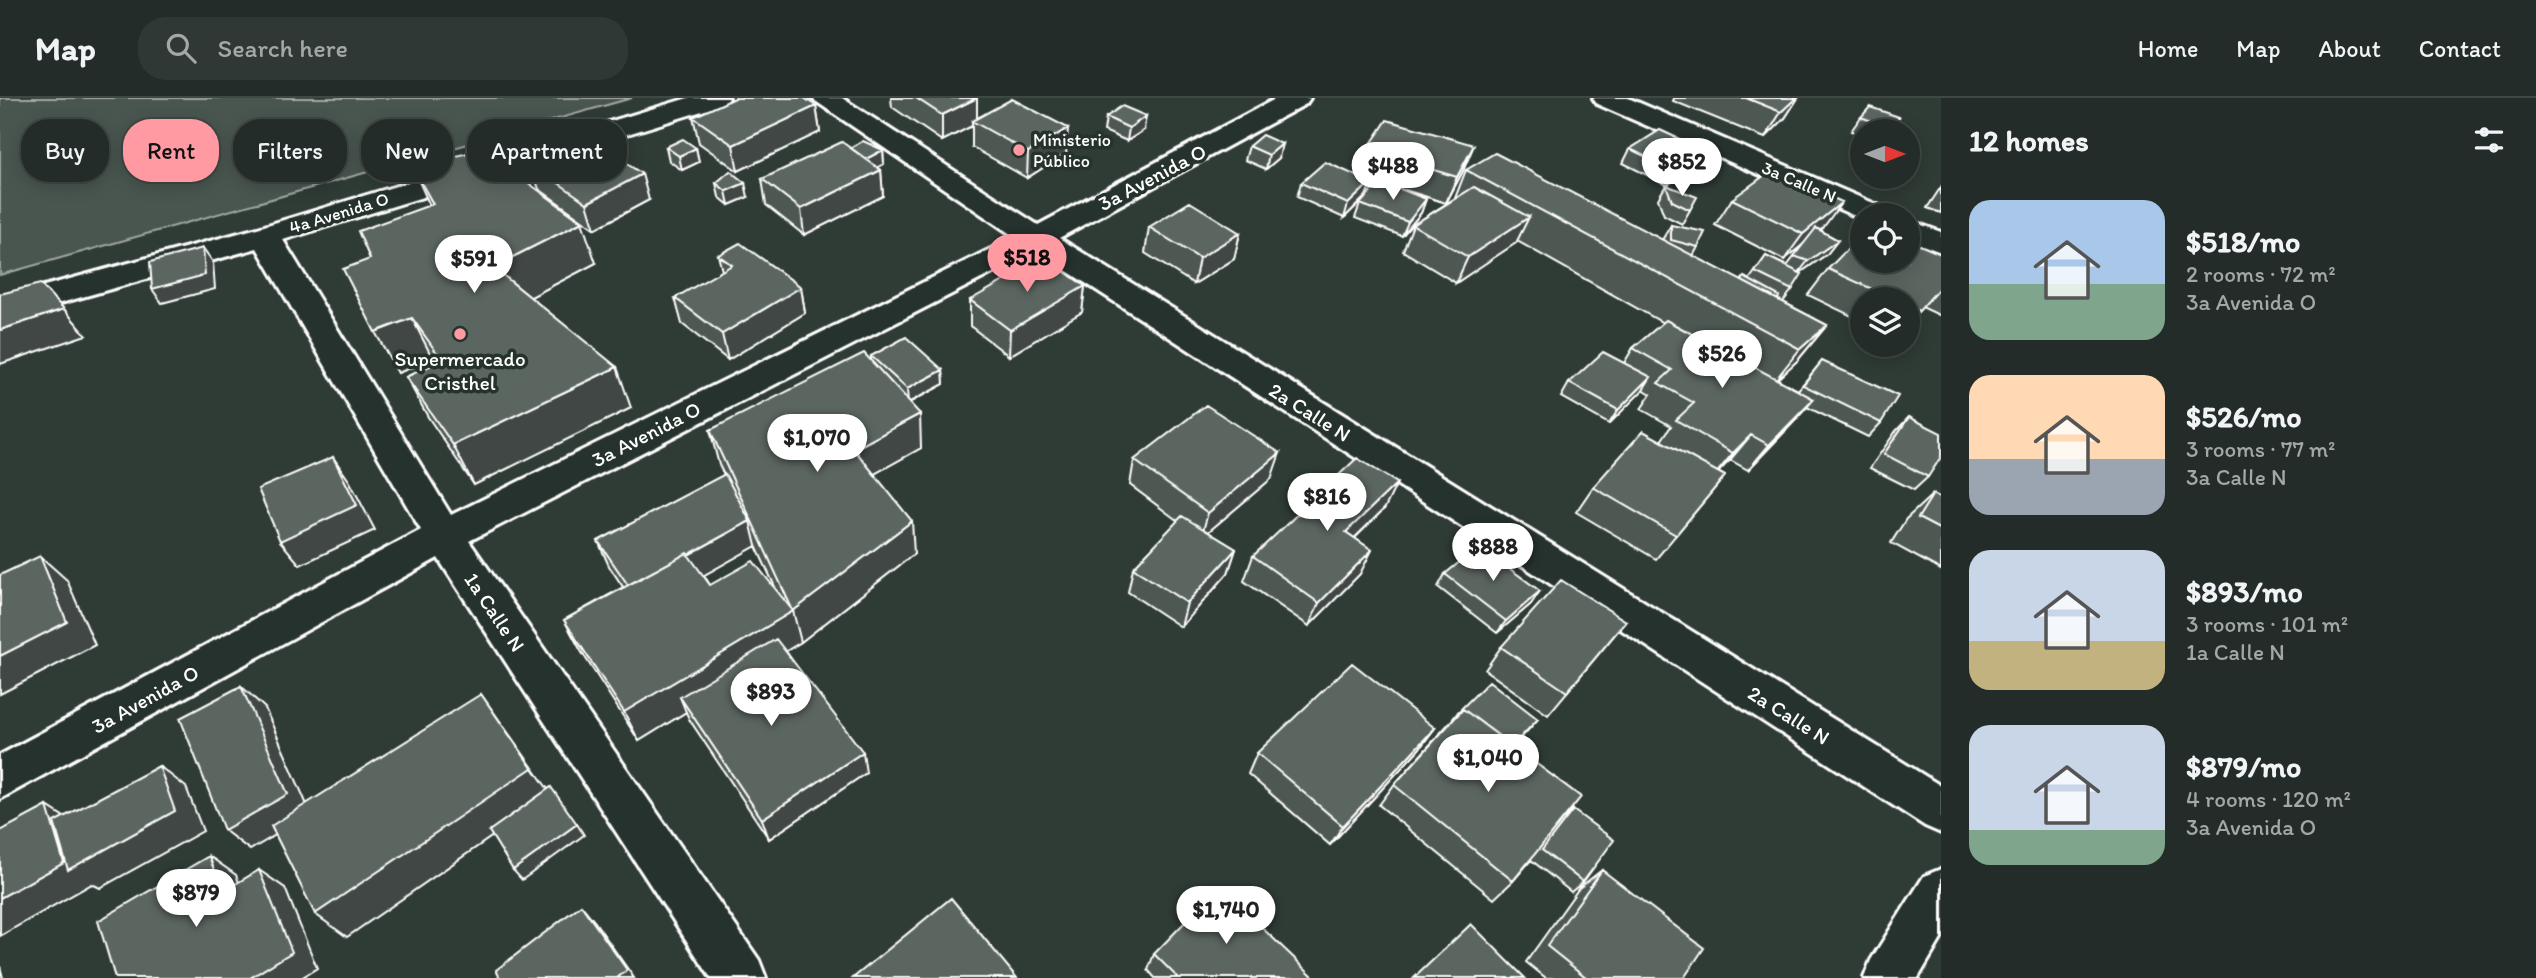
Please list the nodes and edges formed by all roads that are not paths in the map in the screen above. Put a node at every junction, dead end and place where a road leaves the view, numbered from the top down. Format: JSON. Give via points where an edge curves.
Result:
{"nodes":[{"id":1,"x":716,"y":98,"type":"edge"},
{"id":2,"x":824,"y":98,"type":"edge"},
{"id":3,"x":1297,"y":98,"type":"edge"},
{"id":4,"x":1605,"y":98,"type":"edge"},
{"id":5,"x":1850,"y":203,"type":"edge"},
{"id":6,"x":1920,"y":234,"type":"edge"},
{"id":7,"x":265,"y":236,"type":"junction"},
{"id":8,"x":1037,"y":239,"type":"junction"},
{"id":9,"x":1941,"y":243,"type":"edge"},
{"id":10,"x":0,"y":309,"type":"edge"},
{"id":11,"x":444,"y":536,"type":"junction"},
{"id":12,"x":0,"y":778,"type":"edge"},
{"id":13,"x":1941,"y":811,"type":"edge"},
{"id":14,"x":1941,"y":893,"type":"edge"},
{"id":15,"x":741,"y":978,"type":"edge"},
{"id":16,"x":1889,"y":978,"type":"edge"}],
"edges":[{"from":1,"to":7,"type":"street","name":"4a Avenida O"},
{"from":2,"to":8,"type":"street","name":"2a Calle N"},
{"from":3,"to":8,"type":"street","name":"3a Avenida O"},
{"from":4,"to":5,"type":"street","name":"3a Calle N"},
{"from":6,"to":9,"type":"street"},
{"from":7,"to":10,"type":"street","name":"4a Avenida O"},
{"from":7,"to":11,"type":"street","name":"1a Calle N"},
{"from":8,"to":11,"type":"street","name":"3a Avenida O"},
{"from":8,"to":13,"type":"street","name":"2a Calle N"},
{"from":11,"to":12,"type":"street","name":"3a Avenida O"},
{"from":11,"to":15,"type":"street","name":"1a Calle N"},
{"from":14,"to":16,"type":"street"}]}
